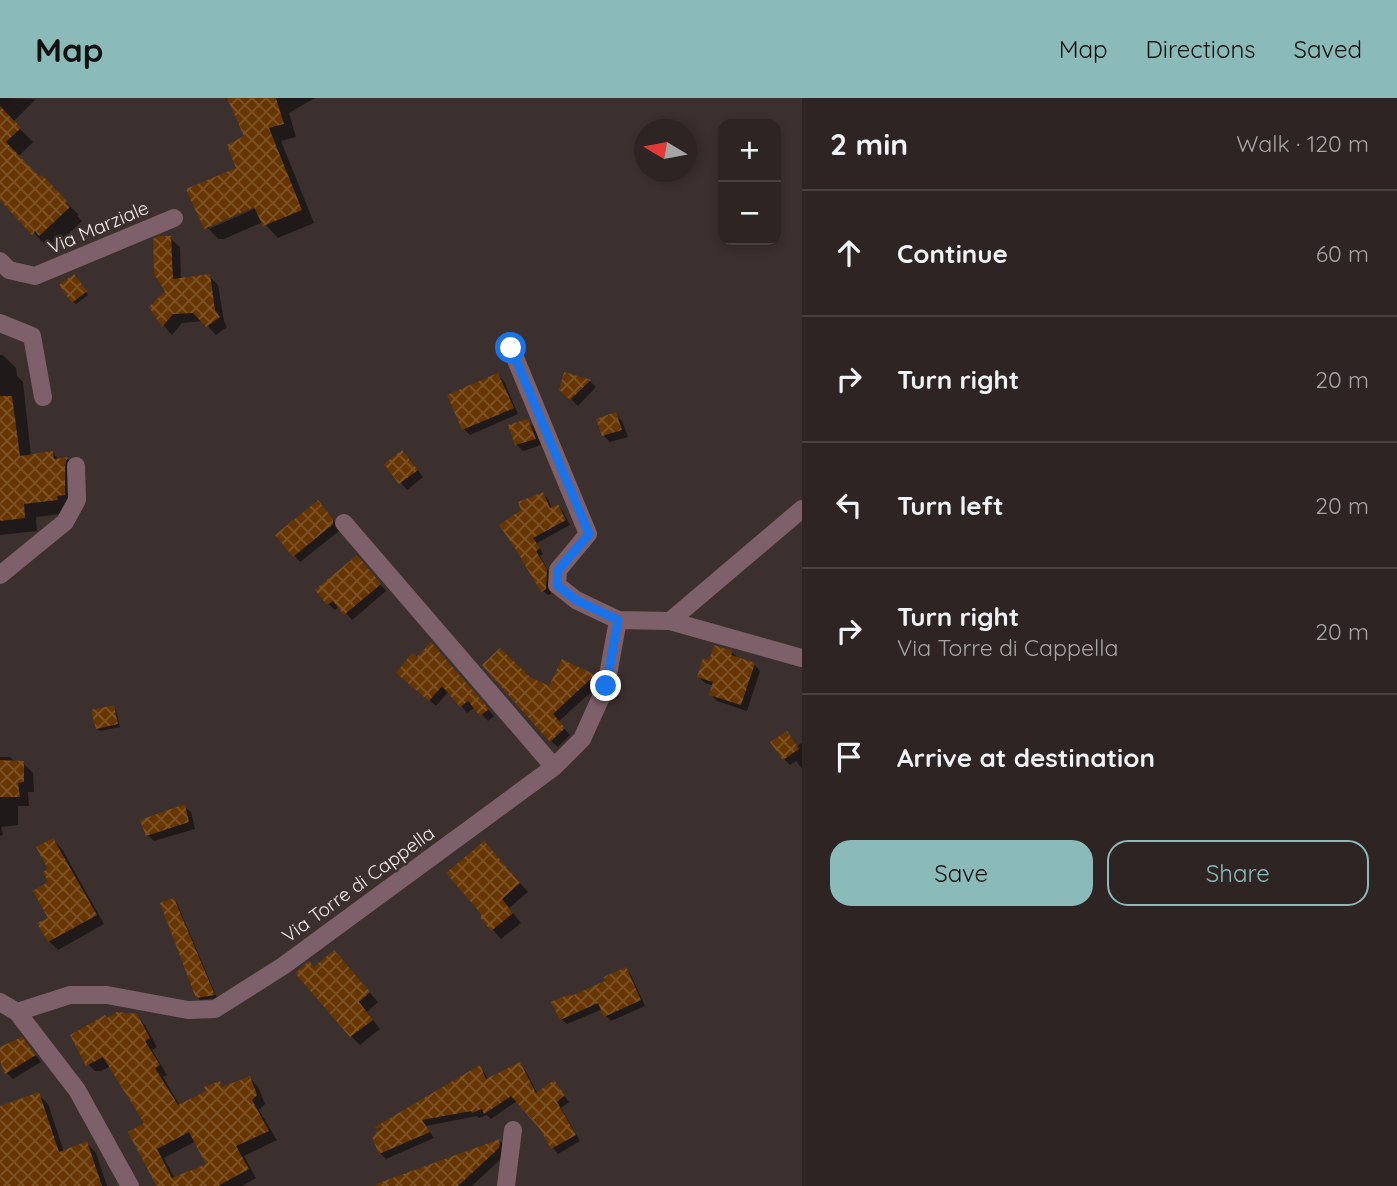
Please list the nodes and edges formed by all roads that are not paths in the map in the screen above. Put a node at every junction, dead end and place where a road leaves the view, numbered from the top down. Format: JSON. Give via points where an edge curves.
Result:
{"nodes":[{"id":1,"x":174,"y":218,"type":"dead end"},
{"id":2,"x":0,"y":261,"type":"edge"},
{"id":3,"x":0,"y":323,"type":"edge"},
{"id":4,"x":511,"y":348,"type":"dead end"},
{"id":5,"x":43,"y":397,"type":"dead end"},
{"id":6,"x":76,"y":467,"type":"dead end"},
{"id":7,"x":802,"y":509,"type":"edge"},
{"id":8,"x":344,"y":523,"type":"dead end"},
{"id":9,"x":0,"y":575,"type":"edge"},
{"id":10,"x":618,"y":620,"type":"junction"},
{"id":11,"x":670,"y":621,"type":"junction"},
{"id":12,"x":802,"y":658,"type":"edge"},
{"id":13,"x":554,"y":767,"type":"junction"},
{"id":14,"x":0,"y":1002,"type":"edge"},
{"id":15,"x":17,"y":1012,"type":"junction"},
{"id":16,"x":513,"y":1130,"type":"dead end"},
{"id":17,"x":130,"y":1186,"type":"edge"},
{"id":18,"x":506,"y":1186,"type":"edge"}],
"edges":[{"from":1,"to":2,"type":"street","name":"Via Marziale","via":[[35,276],[9,270]]},
{"from":3,"to":5,"type":"street","via":[[32,336]]},
{"from":4,"to":10,"type":"street","via":[[589,534],[558,570],[557,585],[576,600]]},
{"from":6,"to":9,"type":"street","via":[[77,500],[65,522]]},
{"from":7,"to":11,"type":"street"},
{"from":8,"to":13,"type":"street"},
{"from":10,"to":11,"type":"street"},
{"from":10,"to":13,"type":"street","name":"Via Torre di Cappella","via":[[606,686],[582,739]]},
{"from":11,"to":12,"type":"street"},
{"from":13,"to":15,"type":"street","name":"Via Torre di Cappella","via":[[283,966],[215,1009],[188,1010],[107,995],[70,995]]},
{"from":14,"to":15,"type":"street"},
{"from":15,"to":17,"type":"street","via":[[77,1090]]},
{"from":16,"to":18,"type":"street"}]}
